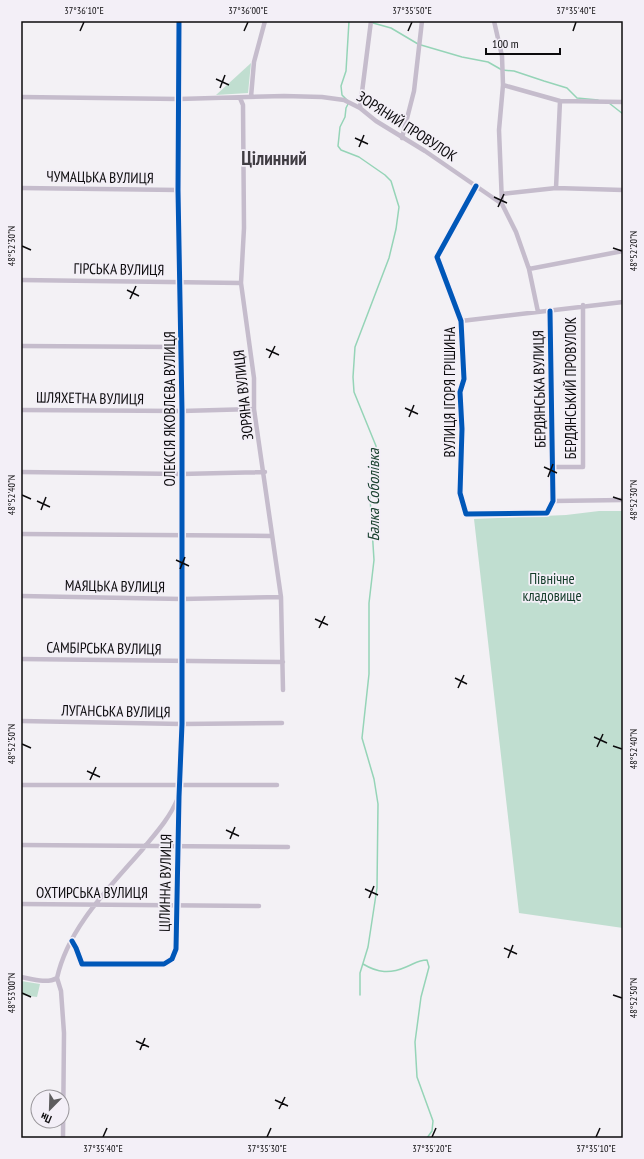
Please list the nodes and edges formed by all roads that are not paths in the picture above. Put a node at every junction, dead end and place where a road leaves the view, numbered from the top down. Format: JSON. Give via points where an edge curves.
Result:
{"nodes":[{"id":1,"x":179,"y":21,"type":"edge"},
{"id":2,"x":265,"y":21,"type":"edge"},
{"id":3,"x":371,"y":21,"type":"edge"},
{"id":4,"x":422,"y":21,"type":"edge"},
{"id":5,"x":494,"y":21,"type":"edge"},
{"id":6,"x":503,"y":85,"type":"junction"},
{"id":7,"x":21,"y":97,"type":"edge"},
{"id":8,"x":251,"y":97,"type":"junction"},
{"id":9,"x":240,"y":98,"type":"junction"},
{"id":10,"x":178,"y":99,"type":"junction"},
{"id":11,"x":560,"y":101,"type":"junction"},
{"id":12,"x":623,"y":102,"type":"edge"},
{"id":13,"x":360,"y":108,"type":"junction"},
{"id":14,"x":402,"y":138,"type":"junction"},
{"id":15,"x":476,"y":186,"type":"junction"},
{"id":16,"x":21,"y":188,"type":"edge"},
{"id":17,"x":556,"y":188,"type":"junction"},
{"id":18,"x":178,"y":190,"type":"junction"},
{"id":19,"x":623,"y":190,"type":"edge"},
{"id":20,"x":502,"y":194,"type":"junction"},
{"id":21,"x":502,"y":204,"type":"junction"},
{"id":22,"x":623,"y":252,"type":"edge"},
{"id":23,"x":529,"y":269,"type":"junction"},
{"id":24,"x":21,"y":280,"type":"edge"},
{"id":25,"x":180,"y":282,"type":"junction"},
{"id":26,"x":241,"y":283,"type":"junction"},
{"id":27,"x":623,"y":302,"type":"edge"},
{"id":28,"x":583,"y":305,"type":"junction"},
{"id":29,"x":550,"y":310,"type":"junction"},
{"id":30,"x":538,"y":312,"type":"junction"},
{"id":31,"x":461,"y":321,"type":"junction"},
{"id":32,"x":21,"y":346,"type":"edge"},
{"id":33,"x":180,"y":347,"type":"junction"},
{"id":34,"x":254,"y":409,"type":"junction"},
{"id":35,"x":21,"y":410,"type":"edge"},
{"id":36,"x":182,"y":411,"type":"junction"},
{"id":37,"x":553,"y":467,"type":"junction"},
{"id":38,"x":21,"y":472,"type":"edge"},
{"id":39,"x":265,"y":472,"type":"junction"},
{"id":40,"x":181,"y":474,"type":"junction"},
{"id":41,"x":623,"y":500,"type":"edge"},
{"id":42,"x":553,"y":502,"type":"junction"},
{"id":43,"x":547,"y":513,"type":"joint"},
{"id":44,"x":21,"y":534,"type":"edge"},
{"id":45,"x":272,"y":536,"type":"junction"},
{"id":46,"x":182,"y":537,"type":"junction"},
{"id":47,"x":21,"y":596,"type":"edge"},
{"id":48,"x":281,"y":598,"type":"junction"},
{"id":49,"x":182,"y":599,"type":"junction"},
{"id":50,"x":21,"y":659,"type":"edge"},
{"id":51,"x":181,"y":661,"type":"junction"},
{"id":52,"x":283,"y":662,"type":"junction"},
{"id":53,"x":283,"y":690,"type":"dead end"},
{"id":54,"x":21,"y":720,"type":"edge"},
{"id":55,"x":282,"y":723,"type":"dead end"},
{"id":56,"x":182,"y":724,"type":"junction"},
{"id":57,"x":179,"y":784,"type":"junction"},
{"id":58,"x":21,"y":785,"type":"edge"},
{"id":59,"x":277,"y":785,"type":"dead end"},
{"id":60,"x":178,"y":797,"type":"junction"},
{"id":61,"x":21,"y":845,"type":"edge"},
{"id":62,"x":145,"y":846,"type":"junction"},
{"id":63,"x":178,"y":847,"type":"junction"},
{"id":64,"x":288,"y":847,"type":"dead end"},
{"id":65,"x":21,"y":904,"type":"edge"},
{"id":66,"x":178,"y":904,"type":"junction"},
{"id":67,"x":94,"y":905,"type":"junction"},
{"id":68,"x":259,"y":906,"type":"dead end"},
{"id":69,"x":72,"y":941,"type":"junction"},
{"id":70,"x":21,"y":977,"type":"edge"},
{"id":71,"x":57,"y":978,"type":"junction"},
{"id":72,"x":63,"y":1138,"type":"edge"}],
"edges":[{"from":1,"to":10,"type":"street","name":"ОЛЕКСІЯ ЯКОВЛЄВА ВУЛИЦЯ"},
{"from":2,"to":8,"type":"street","via":[[254,62]]},
{"from":3,"to":13,"type":"street"},
{"from":4,"to":14,"type":"street","via":[[414,92]]},
{"from":5,"to":6,"type":"street","via":[[502,56]]},
{"from":6,"to":11,"type":"street"},
{"from":6,"to":20,"type":"street","via":[[499,130]]},
{"from":7,"to":10,"type":"street","name":"ЗОРЯНИЙ ПРОВУЛОК"},
{"from":8,"to":9,"type":"street","name":"ЗОРЯНИЙ ПРОВУЛОК"},
{"from":8,"to":13,"type":"street","name":"ЗОРЯНИЙ ПРОВУЛОК","via":[[322,97],[344,100]]},
{"from":9,"to":10,"type":"street","name":"ЗОРЯНИЙ ПРОВУЛОК"},
{"from":9,"to":26,"type":"street","name":"ЗОРЯНА ВУЛИЦЯ","via":[[243,105],[244,198]]},
{"from":10,"to":18,"type":"street","name":"ОЛЕКСІЯ ЯКОВЛЄВА ВУЛИЦЯ"},
{"from":11,"to":12,"type":"street"},
{"from":11,"to":17,"type":"street"},
{"from":13,"to":14,"type":"street","name":"ЗОРЯНИЙ ПРОВУЛОК"},
{"from":14,"to":15,"type":"street","name":"ЗОРЯНИЙ ПРОВУЛОК"},
{"from":15,"to":21,"type":"street","name":"ЗОРЯНИЙ ПРОВУЛОК"},
{"from":15,"to":31,"type":"street","name":"ВУЛИЦЯ ІГОРЯ ГРІШИНА","via":[[437,257]]},
{"from":16,"to":18,"type":"street","name":"ЧУМАЦЬКА ВУЛИЦЯ"},
{"from":17,"to":19,"type":"street"},
{"from":17,"to":20,"type":"street"},
{"from":18,"to":25,"type":"street","name":"ОЛЕКСІЯ ЯКОВЛЄВА ВУЛИЦЯ"},
{"from":20,"to":21,"type":"street"},
{"from":21,"to":23,"type":"street","via":[[516,232]]},
{"from":22,"to":23,"type":"street"},
{"from":23,"to":30,"type":"street"},
{"from":24,"to":25,"type":"street","name":"ГІРСЬКА ВУЛИЦЯ"},
{"from":25,"to":26,"type":"street","name":"ГІРСЬКА ВУЛИЦЯ"},
{"from":25,"to":33,"type":"street","name":"ОЛЕКСІЯ ЯКОВЛЄВА ВУЛИЦЯ"},
{"from":26,"to":34,"type":"street","name":"ЗОРЯНА ВУЛИЦЯ","via":[[253,371]]},
{"from":27,"to":28,"type":"street"},
{"from":28,"to":29,"type":"street"},
{"from":28,"to":37,"type":"street","name":"БЕРДЯНСЬКИЙ ПРОВУЛОК","via":[[583,467]]},
{"from":29,"to":30,"type":"street"},
{"from":29,"to":37,"type":"street","name":"БЕРДЯНСЬКА ВУЛИЦЯ"},
{"from":30,"to":31,"type":"street"},
{"from":31,"to":43,"type":"street","name":"ВУЛИЦЯ ІГОРЯ ГРІШИНА","via":[[464,379],[460,392],[460,493],[466,514]]},
{"from":32,"to":33,"type":"street"},
{"from":33,"to":36,"type":"street","name":"ОЛЕКСІЯ ЯКОВЛЄВА ВУЛИЦЯ"},
{"from":34,"to":36,"type":"street","name":"ШЛЯХЕТНА ВУЛИЦЯ"},
{"from":34,"to":39,"type":"street","name":"ЗОРЯНА ВУЛИЦЯ"},
{"from":35,"to":36,"type":"street","name":"ШЛЯХЕТНА ВУЛИЦЯ"},
{"from":36,"to":40,"type":"street","name":"ОЛЕКСІЯ ЯКОВЛЄВА ВУЛИЦЯ"},
{"from":37,"to":42,"type":"street","name":"БЕРДЯНСЬКА ВУЛИЦЯ"},
{"from":38,"to":40,"type":"street"},
{"from":39,"to":40,"type":"street"},
{"from":39,"to":45,"type":"street","name":"ЗОРЯНА ВУЛИЦЯ"},
{"from":40,"to":46,"type":"street","name":"ОЛЕКСІЯ ЯКОВЛЄВА ВУЛИЦЯ"},
{"from":41,"to":42,"type":"street"},
{"from":42,"to":43,"type":"street","name":"БЕРДЯНСЬКА ВУЛИЦЯ"},
{"from":44,"to":46,"type":"street"},
{"from":45,"to":46,"type":"street"},
{"from":45,"to":48,"type":"street","name":"ЗОРЯНА ВУЛИЦЯ"},
{"from":46,"to":49,"type":"street","name":"ОЛЕКСІЯ ЯКОВЛЄВА ВУЛИЦЯ"},
{"from":47,"to":49,"type":"street","name":"МАЯЦЬКА ВУЛИЦЯ"},
{"from":48,"to":49,"type":"street","name":"МАЯЦЬКА ВУЛИЦЯ"},
{"from":48,"to":52,"type":"street","name":"ЗОРЯНА ВУЛИЦЯ"},
{"from":49,"to":51,"type":"street","name":"ОЛЕКСІЯ ЯКОВЛЄВА ВУЛИЦЯ"},
{"from":50,"to":51,"type":"street","name":"САМБІРСЬКА ВУЛИЦЯ"},
{"from":51,"to":52,"type":"street","name":"САМБІРСЬКА ВУЛИЦЯ"},
{"from":51,"to":56,"type":"street","name":"ОЛЕКСІЯ ЯКОВЛЄВА ВУЛИЦЯ"},
{"from":52,"to":53,"type":"street","name":"ЗОРЯНА ВУЛИЦЯ"},
{"from":54,"to":56,"type":"street","name":"ЛУГАНСЬКА ВУЛИЦЯ"},
{"from":55,"to":56,"type":"street","name":"ЛУГАНСЬКА ВУЛИЦЯ"},
{"from":56,"to":57,"type":"street","name":"ОЛЕКСІЯ ЯКОВЛЄВА ВУЛИЦЯ"},
{"from":57,"to":58,"type":"street"},
{"from":57,"to":59,"type":"street"},
{"from":57,"to":60,"type":"street","name":"ОЛЕКСІЯ ЯКОВЛЄВА ВУЛИЦЯ"},
{"from":60,"to":62,"type":"street","name":"ЦІЛИННА ВУЛИЦЯ","via":[[172,812]]},
{"from":60,"to":63,"type":"street","name":"ЦІЛИННА ВУЛИЦЯ"},
{"from":61,"to":62,"type":"street"},
{"from":62,"to":63,"type":"street"},
{"from":62,"to":67,"type":"street","name":"ЦІЛИННА ВУЛИЦЯ"},
{"from":63,"to":64,"type":"street"},
{"from":63,"to":66,"type":"street","name":"ЦІЛИННА ВУЛИЦЯ"},
{"from":65,"to":67,"type":"street","name":"ОХТИРСЬКА ВУЛИЦЯ"},
{"from":66,"to":67,"type":"street","name":"ОХТИРСЬКА ВУЛИЦЯ"},
{"from":66,"to":68,"type":"street","name":"ОХТИРСЬКА ВУЛИЦЯ"},
{"from":66,"to":69,"type":"street","name":"ЦІЛИННА ВУЛИЦЯ","via":[[175,954],[164,964],[82,964]]},
{"from":67,"to":69,"type":"street","name":"ЦІЛИННА ВУЛИЦЯ"},
{"from":69,"to":71,"type":"street","name":"ЦІЛИННА ВУЛИЦЯ","via":[[64,955]]},
{"from":70,"to":71,"type":"street","via":[[43,981]]},
{"from":71,"to":72,"type":"street","via":[[62,991],[64,1033]]}]}
